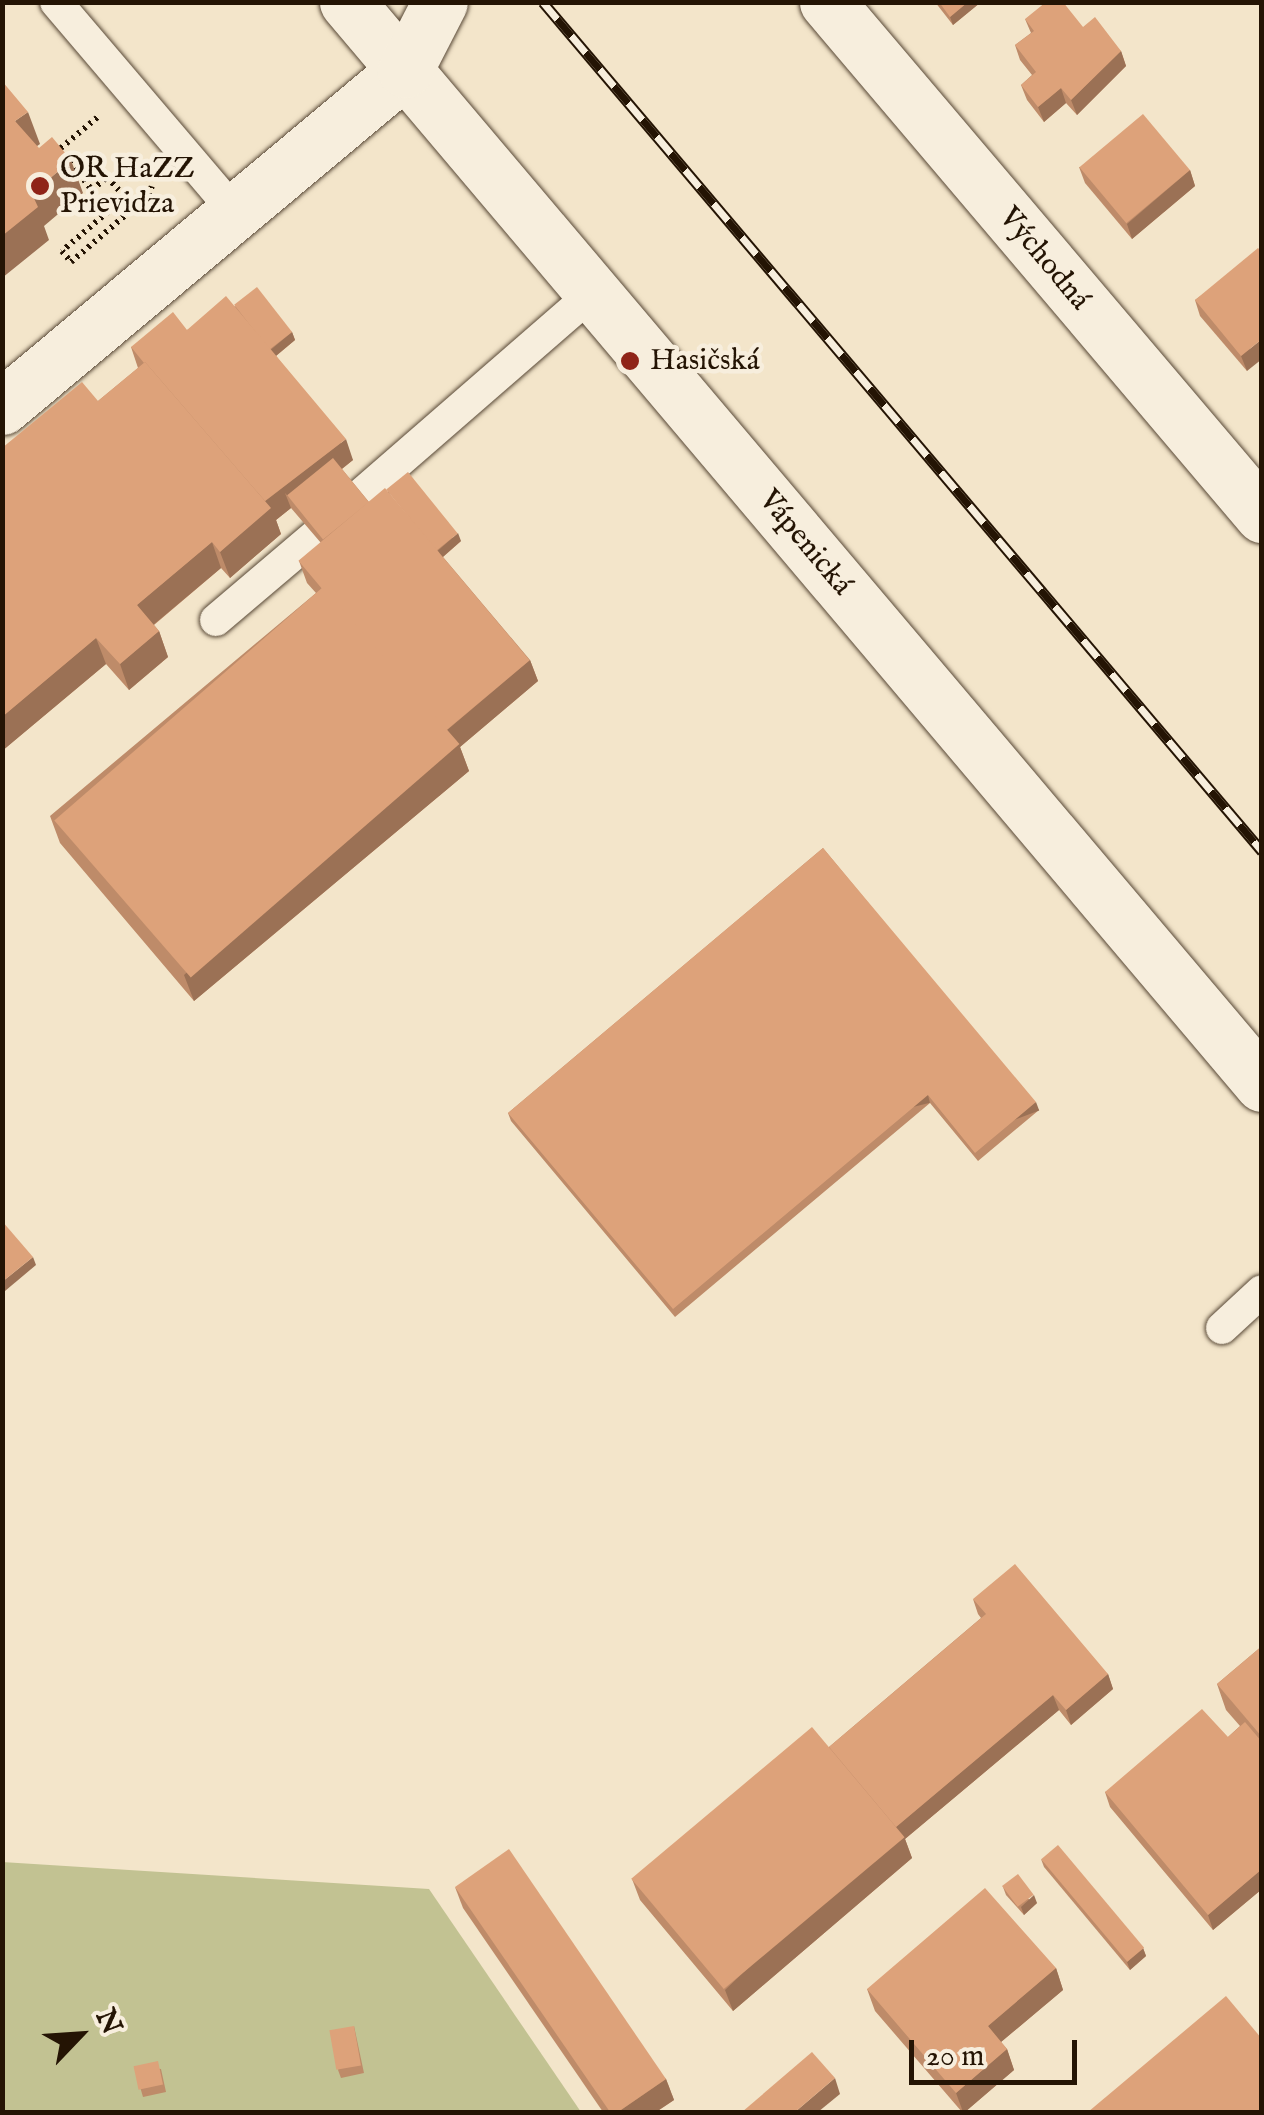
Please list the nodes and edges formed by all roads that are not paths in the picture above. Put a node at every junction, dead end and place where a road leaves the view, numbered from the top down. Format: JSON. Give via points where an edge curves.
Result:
{"nodes":[{"id":1,"x":56,"y":2,"type":"edge"},
{"id":2,"x":347,"y":2,"type":"edge"},
{"id":3,"x":440,"y":2,"type":"edge"},
{"id":4,"x":827,"y":2,"type":"edge"},
{"id":5,"x":404,"y":70,"type":"junction"},
{"id":6,"x":234,"y":212,"type":"junction"},
{"id":7,"x":593,"y":292,"type":"junction"},
{"id":8,"x":2,"y":407,"type":"edge"},
{"id":9,"x":358,"y":498,"type":"edge"},
{"id":10,"x":1262,"y":515,"type":"edge"},
{"id":11,"x":315,"y":536,"type":"edge"},
{"id":12,"x":216,"y":620,"type":"dead end"},
{"id":13,"x":1262,"y":1084,"type":"edge"},
{"id":14,"x":1262,"y":1291,"type":"edge"},
{"id":15,"x":1222,"y":1328,"type":"dead end"}],
"edges":[{"from":1,"to":6,"type":"lane"},
{"from":2,"to":5,"type":"street","name":"Vápenická"},
{"from":3,"to":5,"type":"street"},
{"from":4,"to":10,"type":"street","name":"Východná"},
{"from":5,"to":6,"type":"street"},
{"from":5,"to":7,"type":"street","name":"Vápenická"},
{"from":6,"to":8,"type":"street"},
{"from":7,"to":9,"type":"lane"},
{"from":7,"to":13,"type":"street","name":"Vápenická"},
{"from":11,"to":12,"type":"lane"},
{"from":14,"to":15,"type":"lane"}]}
